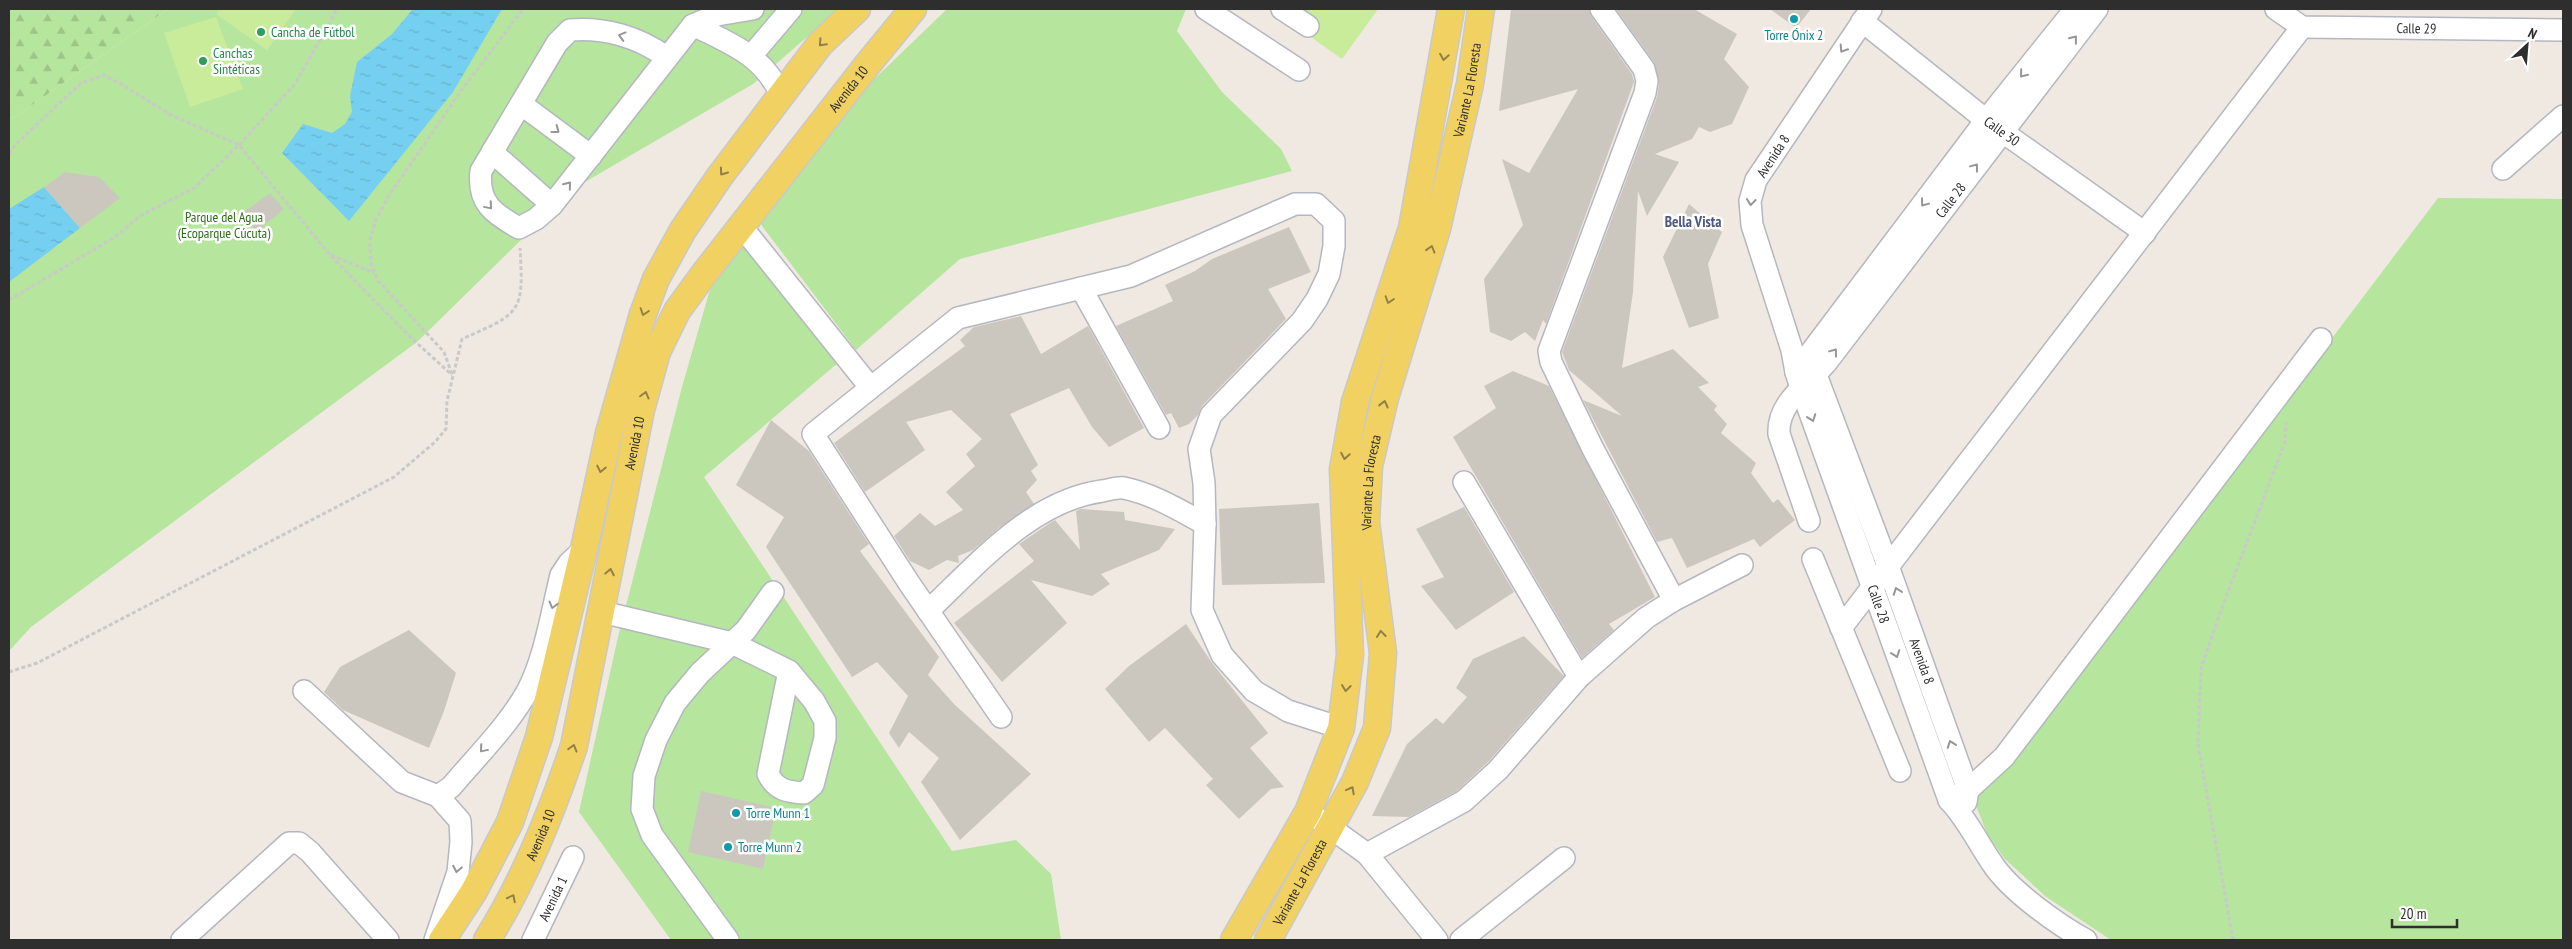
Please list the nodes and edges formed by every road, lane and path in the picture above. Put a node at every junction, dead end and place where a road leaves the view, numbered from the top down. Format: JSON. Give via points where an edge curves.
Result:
{"nodes":[{"id":1,"x":337,"y":9,"type":"edge"},
{"id":2,"x":523,"y":9,"type":"edge"},
{"id":3,"x":753,"y":9,"type":"edge"},
{"id":4,"x":791,"y":9,"type":"edge"},
{"id":5,"x":857,"y":9,"type":"edge"},
{"id":6,"x":913,"y":9,"type":"edge"},
{"id":7,"x":1206,"y":9,"type":"edge"},
{"id":8,"x":1282,"y":9,"type":"edge"},
{"id":9,"x":1451,"y":9,"type":"edge"},
{"id":10,"x":1481,"y":9,"type":"edge"},
{"id":11,"x":1601,"y":9,"type":"edge"},
{"id":12,"x":2075,"y":9,"type":"edge"},
{"id":13,"x":2097,"y":9,"type":"edge"},
{"id":14,"x":2276,"y":9,"type":"edge"},
{"id":15,"x":1866,"y":15,"type":"edge"},
{"id":16,"x":693,"y":25,"type":"junction"},
{"id":17,"x":1308,"y":26,"type":"dead end"},
{"id":18,"x":2302,"y":26,"type":"junction"},
{"id":19,"x":2563,"y":30,"type":"edge"},
{"id":20,"x":666,"y":56,"type":"junction"},
{"id":21,"x":751,"y":56,"type":"junction"},
{"id":22,"x":1299,"y":70,"type":"dead end"},
{"id":23,"x":781,"y":95,"type":"junction"},
{"id":24,"x":521,"y":104,"type":"junction"},
{"id":25,"x":2561,"y":119,"type":"edge"},
{"id":26,"x":1994,"y":125,"type":"junction"},
{"id":27,"x":239,"y":145,"type":"junction"},
{"id":28,"x":492,"y":152,"type":"junction"},
{"id":29,"x":9,"y":154,"type":"edge"},
{"id":30,"x":591,"y":156,"type":"junction"},
{"id":31,"x":2503,"y":170,"type":"dead end"},
{"id":32,"x":552,"y":205,"type":"junction"},
{"id":33,"x":742,"y":227,"type":"junction"},
{"id":34,"x":519,"y":228,"type":"junction"},
{"id":35,"x":2145,"y":233,"type":"junction"},
{"id":36,"x":330,"y":255,"type":"junction"},
{"id":37,"x":375,"y":273,"type":"junction"},
{"id":38,"x":1081,"y":288,"type":"junction"},
{"id":39,"x":9,"y":300,"type":"edge"},
{"id":40,"x":2321,"y":340,"type":"dead end"},
{"id":41,"x":1802,"y":369,"type":"junction"},
{"id":42,"x":452,"y":375,"type":"junction"},
{"id":43,"x":2287,"y":385,"type":"junction"},
{"id":44,"x":870,"y":387,"type":"junction"},
{"id":45,"x":1159,"y":428,"type":"dead end"},
{"id":46,"x":1464,"y":482,"type":"dead end"},
{"id":47,"x":1809,"y":521,"type":"dead end"},
{"id":48,"x":1205,"y":524,"type":"junction"},
{"id":49,"x":584,"y":549,"type":"junction"},
{"id":50,"x":1813,"y":559,"type":"dead end"},
{"id":51,"x":1742,"y":565,"type":"dead end"},
{"id":52,"x":1888,"y":566,"type":"junction"},
{"id":53,"x":1872,"y":586,"type":"junction"},
{"id":54,"x":773,"y":592,"type":"dead end"},
{"id":55,"x":1674,"y":600,"type":"junction"},
{"id":56,"x":928,"y":610,"type":"junction"},
{"id":57,"x":602,"y":612,"type":"junction"},
{"id":58,"x":1841,"y":628,"type":"junction"},
{"id":59,"x":732,"y":643,"type":"junction"},
{"id":60,"x":789,"y":671,"type":"junction"},
{"id":61,"x":9,"y":672,"type":"edge"},
{"id":62,"x":1579,"y":677,"type":"junction"},
{"id":63,"x":304,"y":691,"type":"dead end"},
{"id":64,"x":1001,"y":717,"type":"dead end"},
{"id":65,"x":1341,"y":728,"type":"junction"},
{"id":66,"x":1900,"y":771,"type":"dead end"},
{"id":67,"x":1958,"y":795,"type":"junction"},
{"id":68,"x":438,"y":796,"type":"junction"},
{"id":69,"x":1308,"y":812,"type":"junction"},
{"id":70,"x":1331,"y":827,"type":"junction"},
{"id":71,"x":1367,"y":854,"type":"junction"},
{"id":72,"x":572,"y":857,"type":"dead end"},
{"id":73,"x":1564,"y":858,"type":"dead end"},
{"id":74,"x":182,"y":940,"type":"edge"},
{"id":75,"x":388,"y":940,"type":"edge"},
{"id":76,"x":435,"y":940,"type":"edge"},
{"id":77,"x":442,"y":940,"type":"edge"},
{"id":78,"x":488,"y":940,"type":"edge"},
{"id":79,"x":533,"y":940,"type":"edge"},
{"id":80,"x":728,"y":940,"type":"edge"},
{"id":81,"x":1234,"y":940,"type":"edge"},
{"id":82,"x":1268,"y":940,"type":"edge"},
{"id":83,"x":1437,"y":940,"type":"edge"},
{"id":84,"x":1461,"y":940,"type":"edge"},
{"id":85,"x":2086,"y":940,"type":"edge"},
{"id":86,"x":2233,"y":940,"type":"edge"}],
"edges":[{"from":1,"to":27,"type":"path","via":[[294,84]]},
{"from":2,"to":37,"type":"path","via":[[390,194],[376,219],[370,240],[371,264]]},
{"from":3,"to":16,"type":"street","via":[[717,15]]},
{"from":4,"to":21,"type":"street"},
{"from":5,"to":23,"type":"main road","name":"Avenida 10","one_way":true,"via":[[820,44]]},
{"from":6,"to":33,"type":"main road","name":"Avenida 10"},
{"from":7,"to":22,"type":"street"},
{"from":8,"to":17,"type":"street"},
{"from":9,"to":65,"type":"main road","name":"Variante La Floresta","one_way":true,"via":[[1412,228],[1355,402],[1343,469],[1350,655]]},
{"from":70,"to":10,"type":"main road","name":"Variante La Floresta","one_way":true,"via":[[1355,782],[1377,728],[1383,653],[1366,522],[1369,466],[1385,398],[1437,229],[1470,84]]},
{"from":11,"to":55,"type":"street","via":[[1644,69],[1648,81],[1549,351],[1551,362],[1593,450]]},
{"from":12,"to":26,"type":"street","name":"Calle 28","one_way":true},
{"from":26,"to":13,"type":"street","name":"Calle 28","one_way":true},
{"from":14,"to":18,"type":"street"},
{"from":15,"to":26,"type":"street","name":"Calle 30"},
{"from":15,"to":41,"type":"street","name":"Avenida 8","one_way":true,"via":[[1756,180],[1750,201],[1752,225]]},
{"from":16,"to":20,"type":"street"},
{"from":16,"to":21,"type":"street"},
{"from":18,"to":19,"type":"street","name":"Calle 29"},
{"from":18,"to":35,"type":"street"},
{"from":20,"to":24,"type":"street","one_way":true,"via":[[645,44],[616,34],[592,28],[570,30],[557,43]]},
{"from":20,"to":30,"type":"street"},
{"from":21,"to":23,"type":"street","via":[[769,72]]},
{"from":23,"to":49,"type":"main road","name":"Avenida 10","one_way":true,"via":[[683,230],[656,279],[609,434]]},
{"from":24,"to":28,"type":"street"},
{"from":24,"to":30,"type":"street","one_way":true},
{"from":25,"to":31,"type":"street"},
{"from":26,"to":35,"type":"street","name":"Calle 30"},
{"from":26,"to":41,"type":"street","name":"Calle 28"},
{"from":27,"to":29,"type":"path","via":[[171,115],[104,75],[81,84]]},
{"from":27,"to":36,"type":"path"},
{"from":27,"to":39,"type":"path","via":[[194,188],[140,216],[115,237]]},
{"from":28,"to":32,"type":"street"},
{"from":28,"to":34,"type":"street","one_way":true,"via":[[481,171],[479,187],[485,202],[499,217]]},
{"from":32,"to":30,"type":"street","one_way":true},
{"from":32,"to":34,"type":"street"},
{"from":33,"to":44,"type":"street"},
{"from":57,"to":33,"type":"main road","name":"Avenida 10","one_way":true,"via":[[641,410],[656,352],[677,311]]},
{"from":34,"to":42,"type":"path","via":[[522,293],[516,309],[496,324],[462,338]]},
{"from":35,"to":52,"type":"street"},
{"from":36,"to":37,"type":"path"},
{"from":36,"to":42,"type":"path"},
{"from":37,"to":42,"type":"path","via":[[378,281],[444,352]]},
{"from":38,"to":44,"type":"street","via":[[958,318]]},
{"from":38,"to":45,"type":"street"},
{"from":38,"to":48,"type":"street","via":[[1131,276],[1295,204],[1316,204],[1334,221],[1329,274],[1317,299],[1295,328],[1211,415],[1199,449]]},
{"from":40,"to":43,"type":"street"},
{"from":41,"to":47,"type":"street","via":[[1778,422],[1778,434]]},
{"from":41,"to":52,"type":"street","name":"Avenida 8"},
{"from":41,"to":53,"type":"street","name":"Calle 28","one_way":true},
{"from":42,"to":61,"type":"path","via":[[446,428],[435,442],[394,477],[37,663]]},
{"from":43,"to":67,"type":"street","via":[[2004,757]]},
{"from":43,"to":86,"type":"path","via":[[2285,442],[2201,668],[2198,744]]},
{"from":44,"to":56,"type":"street","via":[[813,434]]},
{"from":46,"to":62,"type":"street"},
{"from":48,"to":56,"type":"street","via":[[1158,499],[1122,488],[1086,493],[1052,506],[1010,535]]},
{"from":48,"to":65,"type":"street","via":[[1202,610],[1222,655],[1254,691],[1288,711]]},
{"from":49,"to":68,"type":"street","one_way":true,"via":[[561,575],[528,689],[516,709],[452,786]]},
{"from":49,"to":77,"type":"main road","name":"Avenida 10","via":[[539,737],[510,822],[474,891]]},
{"from":50,"to":58,"type":"street"},
{"from":51,"to":55,"type":"street"},
{"from":52,"to":53,"type":"street"},
{"from":67,"to":52,"type":"street","name":"Avenida 8","one_way":true},
{"from":53,"to":58,"type":"street"},
{"from":53,"to":67,"type":"street","name":"Calle 28","one_way":true},
{"from":54,"to":59,"type":"street","via":[[746,630]]},
{"from":55,"to":62,"type":"street","via":[[1646,618]]},
{"from":56,"to":64,"type":"street"},
{"from":57,"to":59,"type":"street"},
{"from":78,"to":57,"type":"main road","name":"Avenida 10","one_way":true,"via":[[534,853],[556,800],[574,746]]},
{"from":58,"to":66,"type":"street"},
{"from":59,"to":60,"type":"street"},
{"from":59,"to":80,"type":"street","via":[[700,673],[675,703],[656,740],[644,776],[642,809],[652,836]]},
{"from":60,"to":60,"type":"street","via":[[768,774],[774,785],[788,792],[804,793],[814,785],[825,738],[825,721],[814,700]]},
{"from":62,"to":71,"type":"street","via":[[1498,770],[1464,801]]},
{"from":63,"to":68,"type":"street","via":[[402,782]]},
{"from":65,"to":69,"type":"main road","name":"Variante La Floresta"},
{"from":67,"to":85,"type":"street","name":"Calle 28","via":[[1965,817],[1993,865],[2028,900]]},
{"from":68,"to":76,"type":"street","one_way":true,"via":[[460,821],[461,842],[458,872]]},
{"from":69,"to":70,"type":"street"},
{"from":69,"to":81,"type":"main road","name":"Variante La Floresta"},
{"from":70,"to":71,"type":"street"},
{"from":70,"to":82,"type":"main road","name":"Variante La Floresta"},
{"from":71,"to":83,"type":"street"},
{"from":72,"to":79,"type":"street","name":"Avenida 1"},
{"from":73,"to":84,"type":"street"},
{"from":74,"to":75,"type":"street","via":[[289,844],[299,842]]}]}
